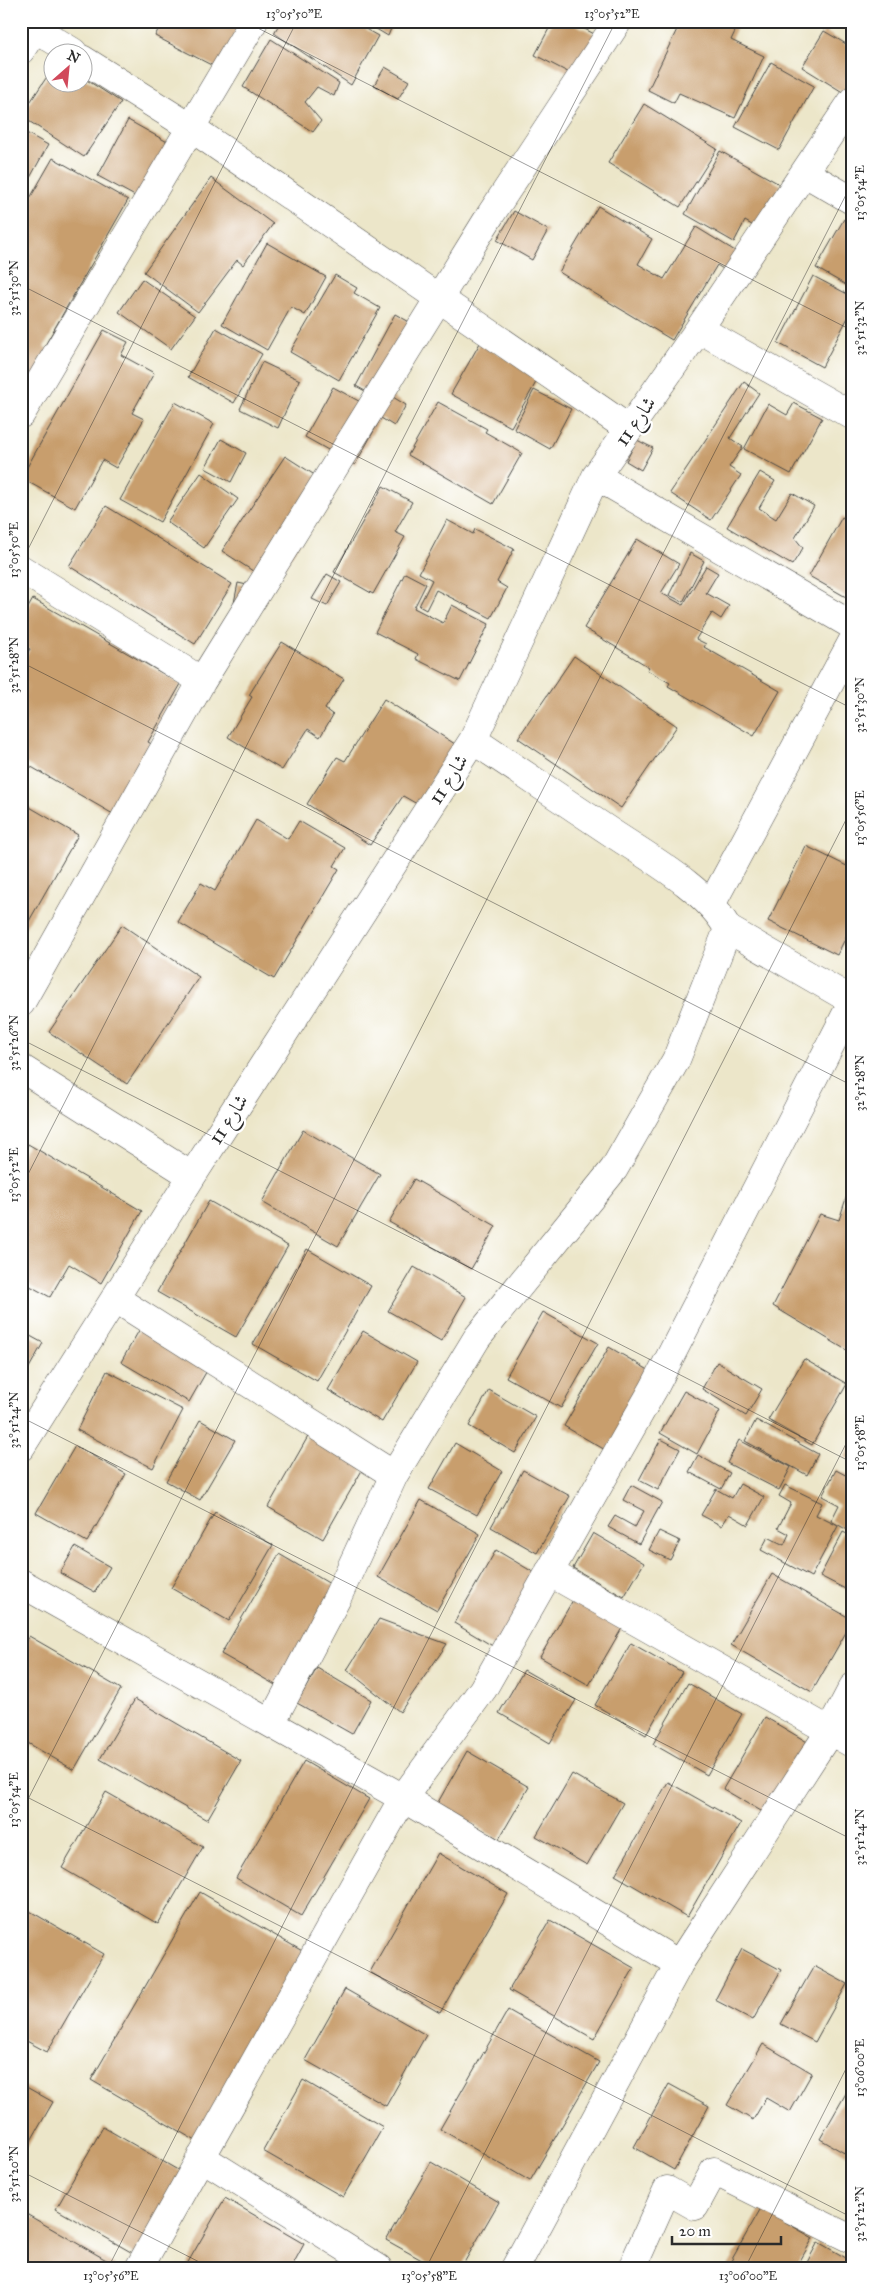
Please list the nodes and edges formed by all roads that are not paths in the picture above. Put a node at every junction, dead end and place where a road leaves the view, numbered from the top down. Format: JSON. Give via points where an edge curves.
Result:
{"nodes":[{"id":1,"x":254,"y":21,"type":"edge"},
{"id":2,"x":618,"y":21,"type":"edge"},
{"id":3,"x":30,"y":30,"type":"edge"},
{"id":4,"x":53,"y":42,"type":"edge"},
{"id":5,"x":92,"y":65,"type":"edge"},
{"id":6,"x":853,"y":100,"type":"edge"},
{"id":7,"x":190,"y":127,"type":"junction"},
{"id":8,"x":805,"y":172,"type":"junction"},
{"id":9,"x":853,"y":201,"type":"edge"},
{"id":10,"x":440,"y":299,"type":"junction"},
{"id":11,"x":698,"y":329,"type":"junction"},
{"id":12,"x":21,"y":414,"type":"edge"},
{"id":13,"x":853,"y":416,"type":"edge"},
{"id":14,"x":629,"y":429,"type":"junction"},
{"id":15,"x":596,"y":476,"type":"junction"},
{"id":16,"x":21,"y":569,"type":"edge"},
{"id":17,"x":853,"y":626,"type":"edge"},
{"id":18,"x":853,"y":640,"type":"edge"},
{"id":19,"x":202,"y":681,"type":"junction"},
{"id":20,"x":473,"y":740,"type":"junction"},
{"id":21,"x":711,"y":905,"type":"junction"},
{"id":22,"x":728,"y":929,"type":"junction"},
{"id":23,"x":853,"y":1001,"type":"edge"},
{"id":24,"x":21,"y":1004,"type":"edge"},
{"id":25,"x":21,"y":1068,"type":"edge"},
{"id":26,"x":192,"y":1176,"type":"junction"},
{"id":27,"x":116,"y":1298,"type":"junction"},
{"id":28,"x":21,"y":1447,"type":"edge"},
{"id":29,"x":394,"y":1475,"type":"junction"},
{"id":30,"x":549,"y":1572,"type":"junction"},
{"id":31,"x":21,"y":1583,"type":"edge"},
{"id":32,"x":853,"y":1687,"type":"edge"},
{"id":33,"x":272,"y":1723,"type":"junction"},
{"id":34,"x":830,"y":1731,"type":"junction"},
{"id":35,"x":853,"y":1744,"type":"edge"},
{"id":36,"x":403,"y":1798,"type":"junction"},
{"id":37,"x":679,"y":1964,"type":"junction"},
{"id":38,"x":201,"y":2157,"type":"junction"},
{"id":39,"x":853,"y":2240,"type":"edge"},
{"id":40,"x":139,"y":2268,"type":"edge"},
{"id":41,"x":378,"y":2268,"type":"edge"},
{"id":42,"x":516,"y":2268,"type":"edge"},
{"id":43,"x":632,"y":2268,"type":"edge"}],
"edges":[{"from":1,"to":7,"type":"street"},
{"from":2,"to":10,"type":"street","via":[[491,214]]},
{"from":3,"to":4,"type":"street"},
{"from":5,"to":7,"type":"street"},
{"from":6,"to":8,"type":"street","name":"شارع 11"},
{"from":7,"to":10,"type":"street"},
{"from":7,"to":12,"type":"street"},
{"from":8,"to":9,"type":"street"},
{"from":8,"to":11,"type":"street","name":"شارع 11"},
{"from":10,"to":14,"type":"street"},
{"from":10,"to":19,"type":"street"},
{"from":11,"to":13,"type":"street"},
{"from":11,"to":14,"type":"street","name":"شارع 11"},
{"from":14,"to":15,"type":"street","name":"شارع 11"},
{"from":15,"to":17,"type":"street"},
{"from":15,"to":20,"type":"street","name":"شارع 11"},
{"from":16,"to":19,"type":"street"},
{"from":18,"to":21,"type":"street"},
{"from":19,"to":24,"type":"street"},
{"from":20,"to":21,"type":"street","via":[[664,868]]},
{"from":20,"to":26,"type":"street","name":"شارع 11"},
{"from":21,"to":22,"type":"street"},
{"from":22,"to":23,"type":"street"},
{"from":22,"to":29,"type":"street","via":[[676,1060],[614,1169],[476,1338]]},
{"from":23,"to":30,"type":"street","via":[[654,1388]]},
{"from":25,"to":26,"type":"street"},
{"from":26,"to":27,"type":"street","name":"شارع 11"},
{"from":27,"to":28,"type":"street","name":"شارع 11"},
{"from":27,"to":29,"type":"street"},
{"from":29,"to":33,"type":"street","via":[[337,1598]]},
{"from":30,"to":34,"type":"street"},
{"from":30,"to":36,"type":"street","via":[[483,1688]]},
{"from":31,"to":33,"type":"street"},
{"from":32,"to":34,"type":"street"},
{"from":33,"to":36,"type":"street"},
{"from":34,"to":35,"type":"street"},
{"from":34,"to":37,"type":"street"},
{"from":36,"to":37,"type":"street"},
{"from":36,"to":38,"type":"street"},
{"from":37,"to":42,"type":"street"},
{"from":38,"to":40,"type":"street"},
{"from":38,"to":41,"type":"street"},
{"from":39,"to":43,"type":"street","via":[[714,2171],[695,2206],[667,2190]]}]}
